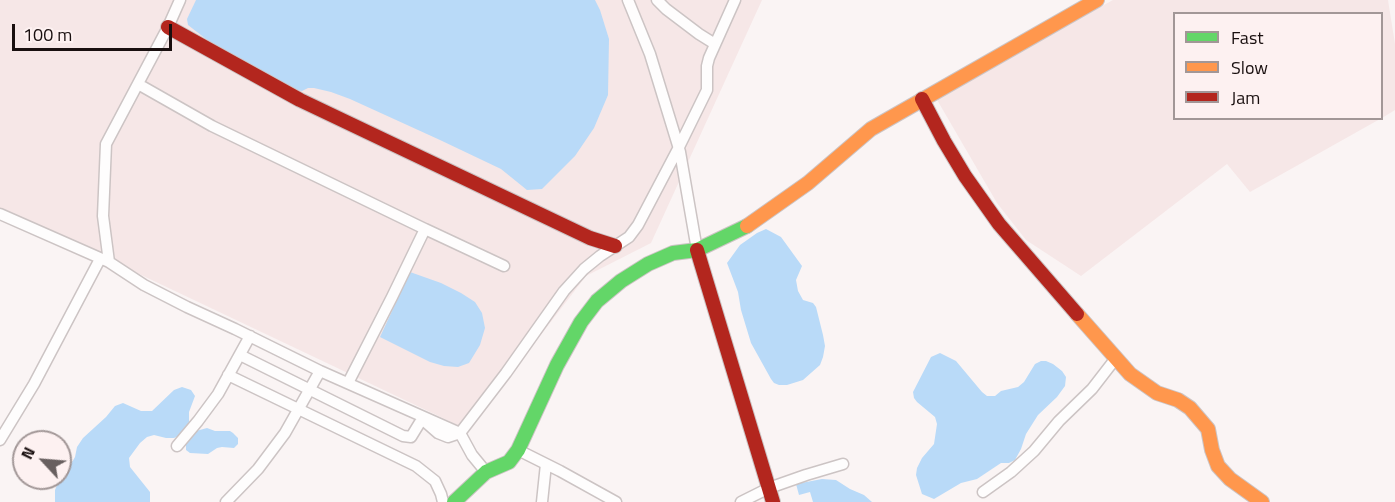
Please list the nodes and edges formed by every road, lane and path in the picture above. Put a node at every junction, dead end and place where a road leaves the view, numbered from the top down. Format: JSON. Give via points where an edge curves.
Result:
{"nodes":[{"id":1,"x":180,"y":0,"type":"edge"},
{"id":2,"x":628,"y":0,"type":"edge"},
{"id":3,"x":657,"y":0,"type":"edge"},
{"id":4,"x":735,"y":0,"type":"edge"},
{"id":5,"x":1097,"y":0,"type":"edge"},
{"id":6,"x":168,"y":27,"type":"junction"},
{"id":7,"x":715,"y":44,"type":"junction"},
{"id":8,"x":138,"y":84,"type":"junction"},
{"id":9,"x":922,"y":99,"type":"junction"},
{"id":10,"x":679,"y":147,"type":"junction"},
{"id":11,"x":0,"y":214,"type":"edge"},
{"id":12,"x":425,"y":228,"type":"junction"},
{"id":13,"x":615,"y":246,"type":"junction"},
{"id":14,"x":697,"y":250,"type":"junction"},
{"id":15,"x":105,"y":260,"type":"junction"},
{"id":16,"x":504,"y":266,"type":"dead end"},
{"id":17,"x":250,"y":336,"type":"junction"},
{"id":18,"x":240,"y":356,"type":"junction"},
{"id":19,"x":1116,"y":358,"type":"junction"},
{"id":20,"x":320,"y":371,"type":"junction"},
{"id":21,"x":228,"y":375,"type":"junction"},
{"id":22,"x":348,"y":383,"type":"junction"},
{"id":23,"x":309,"y":389,"type":"junction"},
{"id":24,"x":298,"y":409,"type":"junction"},
{"id":25,"x":460,"y":433,"type":"junction"},
{"id":26,"x":0,"y":440,"type":"edge"},
{"id":27,"x":177,"y":446,"type":"dead end"},
{"id":28,"x":518,"y":450,"type":"junction"},
{"id":29,"x":546,"y":464,"type":"junction"},
{"id":30,"x":843,"y":464,"type":"dead end"},
{"id":31,"x":486,"y":472,"type":"junction"},
{"id":32,"x":769,"y":488,"type":"junction"},
{"id":33,"x":983,"y":492,"type":"dead end"},
{"id":34,"x":226,"y":502,"type":"edge"},
{"id":35,"x":443,"y":502,"type":"edge"},
{"id":36,"x":453,"y":502,"type":"edge"},
{"id":37,"x":542,"y":502,"type":"edge"},
{"id":38,"x":616,"y":502,"type":"edge"},
{"id":39,"x":741,"y":502,"type":"edge"},
{"id":40,"x":773,"y":502,"type":"edge"},
{"id":41,"x":1262,"y":502,"type":"edge"}],
"edges":[{"from":1,"to":6,"type":"street"},
{"from":2,"to":10,"type":"street","via":[[650,54]]},
{"from":3,"to":7,"type":"street"},
{"from":4,"to":7,"type":"street"},
{"from":5,"to":9,"type":"street"},
{"from":6,"to":8,"type":"street"},
{"from":6,"to":13,"type":"street","via":[[300,100],[590,238]]},
{"from":7,"to":10,"type":"street","via":[[707,66],[707,90]]},
{"from":8,"to":12,"type":"street","via":[[212,126]]},
{"from":8,"to":15,"type":"street","via":[[106,144]]},
{"from":9,"to":14,"type":"street","via":[[871,129],[808,183],[750,224]]},
{"from":9,"to":19,"type":"street","via":[[965,176],[999,224]]},
{"from":10,"to":13,"type":"street","via":[[638,225]]},
{"from":10,"to":14,"type":"street"},
{"from":11,"to":15,"type":"street"},
{"from":12,"to":16,"type":"street"},
{"from":12,"to":22,"type":"street"},
{"from":13,"to":25,"type":"street","via":[[584,269],[564,291]]},
{"from":14,"to":28,"type":"street","via":[[673,253],[648,264],[597,301],[561,358]]},
{"from":14,"to":32,"type":"street"},
{"from":15,"to":17,"type":"street","via":[[144,285]]},
{"from":15,"to":26,"type":"street"},
{"from":17,"to":18,"type":"street"},
{"from":17,"to":20,"type":"street"},
{"from":18,"to":21,"type":"street"},
{"from":18,"to":23,"type":"street"},
{"from":19,"to":33,"type":"street","via":[[1034,452]]},
{"from":19,"to":41,"type":"street","via":[[1141,383],[1190,408],[1208,429],[1218,466]]},
{"from":20,"to":22,"type":"street"},
{"from":20,"to":23,"type":"street"},
{"from":21,"to":24,"type":"street"},
{"from":21,"to":27,"type":"street"},
{"from":22,"to":25,"type":"street"},
{"from":23,"to":24,"type":"street"},
{"from":23,"to":25,"type":"street","via":[[403,436],[411,437],[422,419],[448,437]]},
{"from":24,"to":34,"type":"street","via":[[258,469]]},
{"from":24,"to":35,"type":"street","via":[[416,466],[435,481]]},
{"from":25,"to":31,"type":"street"},
{"from":28,"to":29,"type":"street"},
{"from":28,"to":31,"type":"street","via":[[509,462]]},
{"from":29,"to":37,"type":"street"},
{"from":29,"to":38,"type":"street"},
{"from":30,"to":32,"type":"street"},
{"from":31,"to":36,"type":"street"},
{"from":32,"to":39,"type":"street"},
{"from":32,"to":40,"type":"street"}]}
